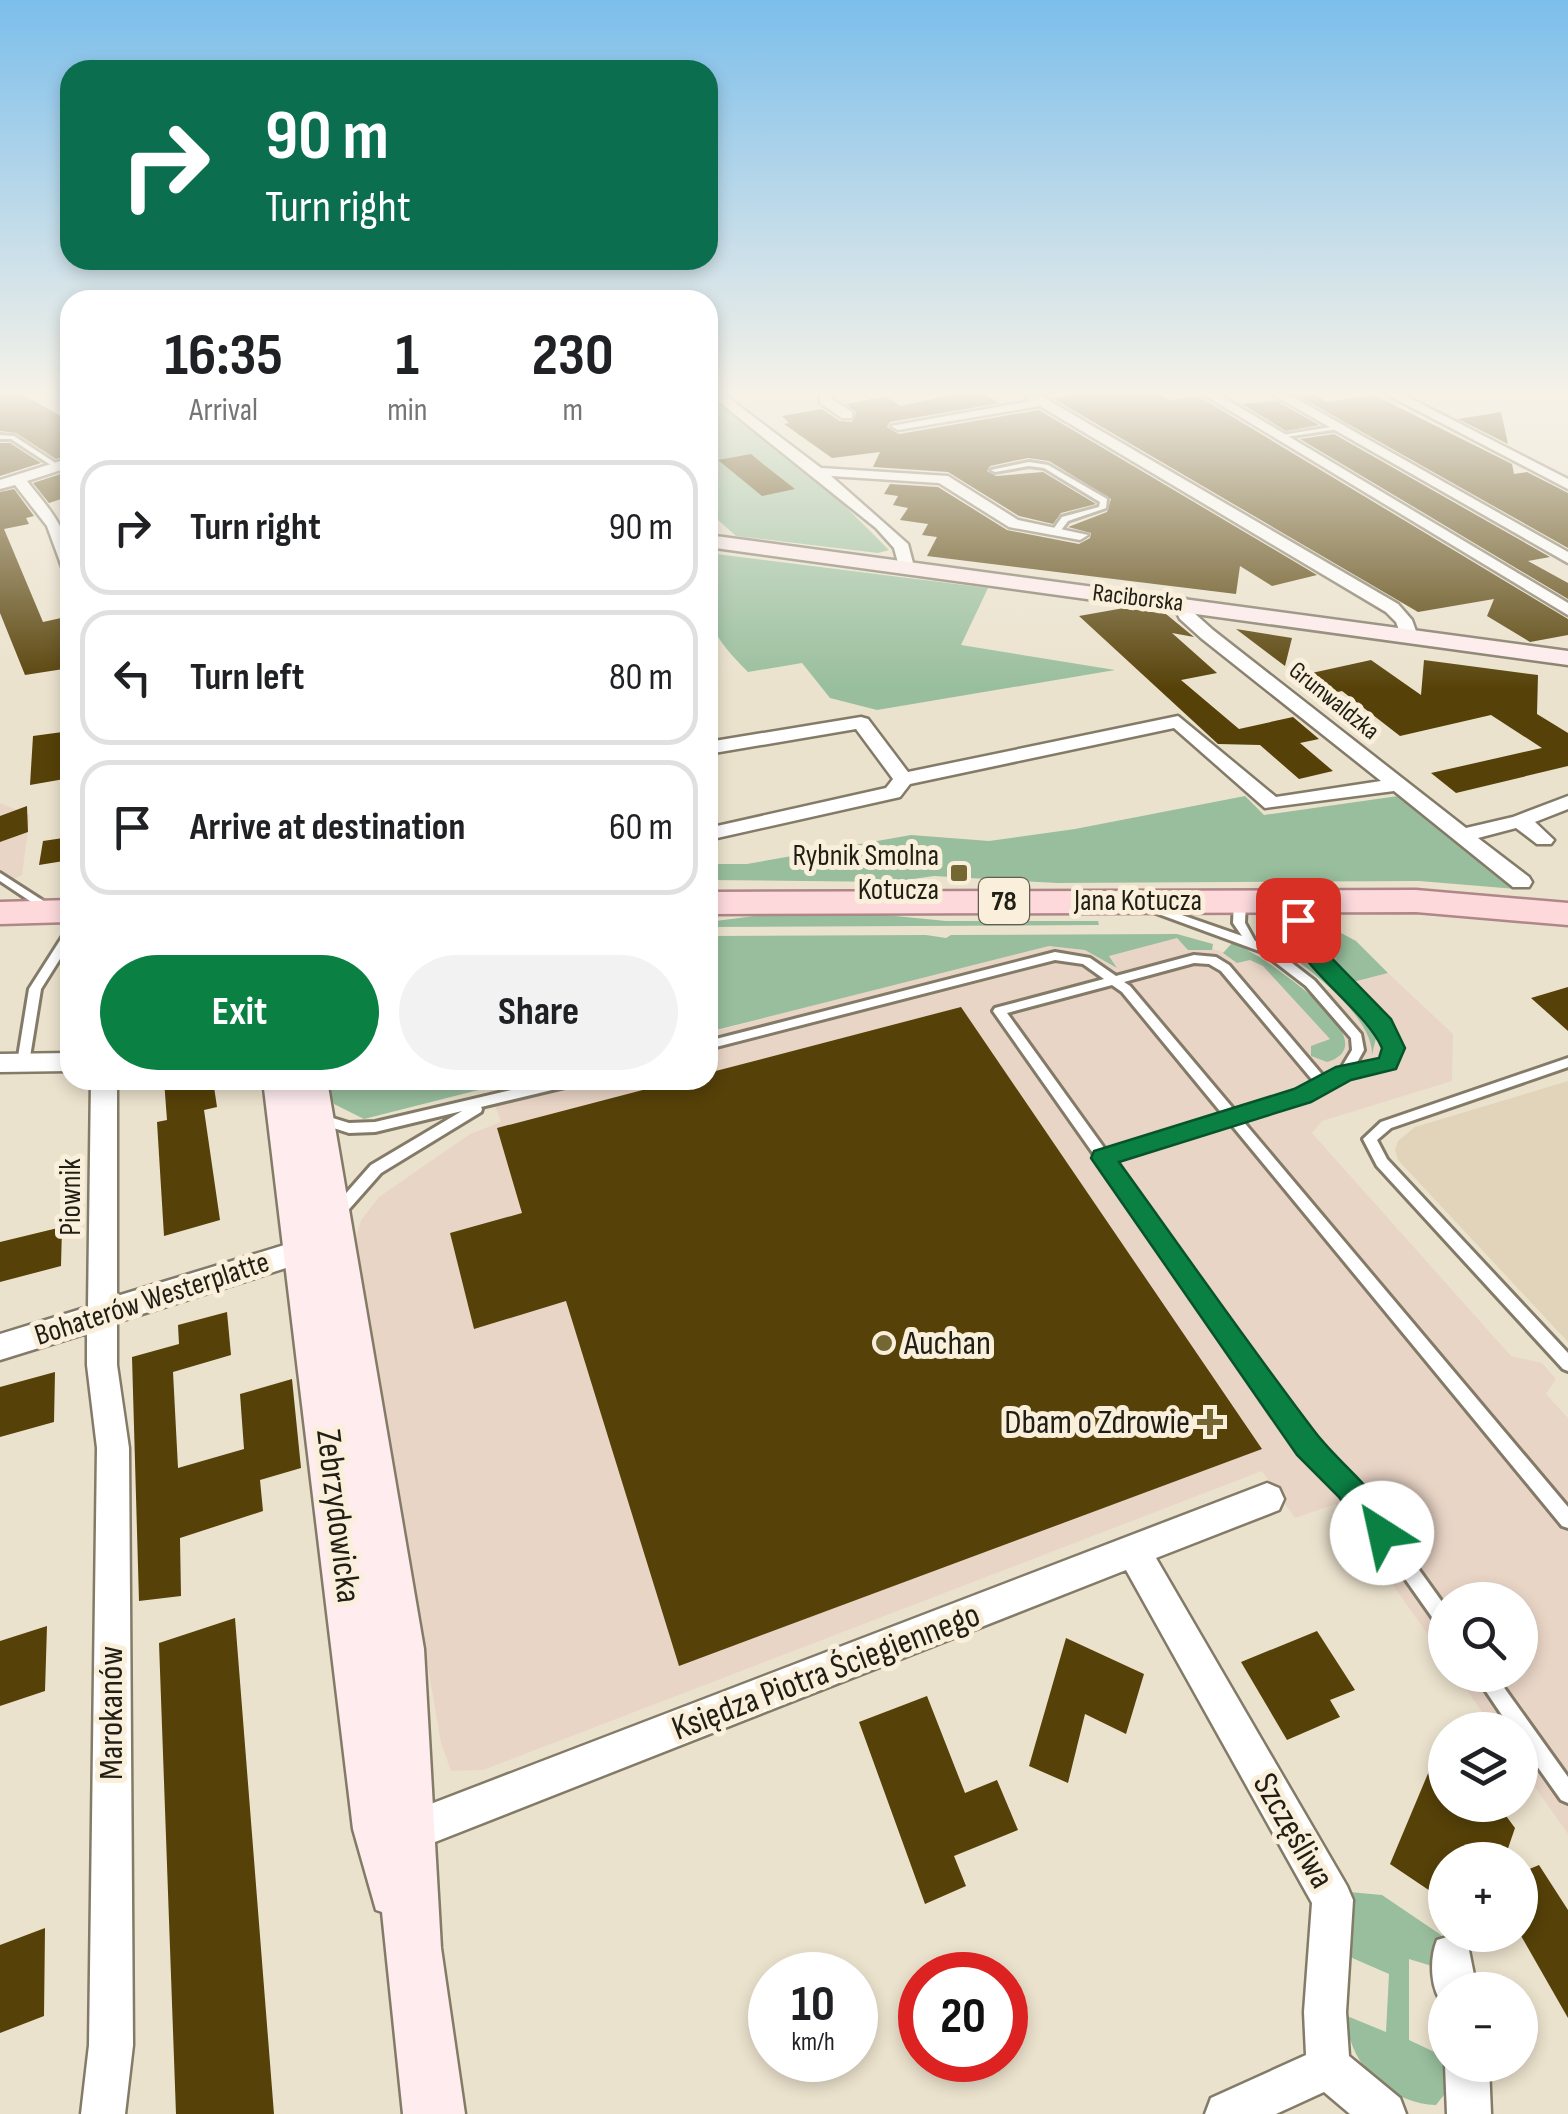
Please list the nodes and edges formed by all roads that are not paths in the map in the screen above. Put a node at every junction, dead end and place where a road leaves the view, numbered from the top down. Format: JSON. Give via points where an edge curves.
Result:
{"nodes":[{"id":1,"x":28,"y":492,"type":"edge"},
{"id":2,"x":841,"y":492,"type":"edge"},
{"id":3,"x":963,"y":492,"type":"edge"},
{"id":4,"x":1089,"y":492,"type":"edge"},
{"id":5,"x":1194,"y":492,"type":"edge"},
{"id":6,"x":1372,"y":492,"type":"edge"},
{"id":7,"x":1453,"y":492,"type":"edge"},
{"id":8,"x":1056,"y":531,"type":"junction"},
{"id":9,"x":1080,"y":534,"type":"dead end"},
{"id":10,"x":60,"y":541,"type":"edge"},
{"id":11,"x":718,"y":542,"type":"edge"},
{"id":12,"x":1568,"y":558,"type":"edge"},
{"id":13,"x":906,"y":567,"type":"junction"},
{"id":14,"x":1180,"y":603,"type":"junction"},
{"id":15,"x":1568,"y":610,"type":"edge"},
{"id":16,"x":1408,"y":634,"type":"junction"},
{"id":17,"x":1568,"y":658,"type":"edge"},
{"id":18,"x":718,"y":746,"type":"edge"},
{"id":19,"x":903,"y":779,"type":"junction"},
{"id":20,"x":1396,"y":785,"type":"junction"},
{"id":21,"x":1568,"y":802,"type":"edge"},
{"id":22,"x":1520,"y":821,"type":"junction"},
{"id":23,"x":718,"y":832,"type":"edge"},
{"id":24,"x":1460,"y":836,"type":"junction"},
{"id":25,"x":1544,"y":840,"type":"dead end"},
{"id":26,"x":0,"y":876,"type":"edge"},
{"id":27,"x":1521,"y":882,"type":"dead end"},
{"id":28,"x":1132,"y":901,"type":"junction"},
{"id":29,"x":1240,"y":901,"type":"junction"},
{"id":30,"x":1321,"y":901,"type":"junction"},
{"id":31,"x":718,"y":903,"type":"edge"},
{"id":32,"x":0,"y":913,"type":"edge"},
{"id":33,"x":1568,"y":914,"type":"edge"},
{"id":34,"x":60,"y":916,"type":"edge"},
{"id":35,"x":60,"y":919,"type":"edge"},
{"id":36,"x":60,"y":929,"type":"edge"},
{"id":37,"x":1259,"y":946,"type":"junction"},
{"id":38,"x":1114,"y":980,"type":"junction"},
{"id":39,"x":718,"y":1043,"type":"edge"},
{"id":40,"x":60,"y":1062,"type":"edge"},
{"id":41,"x":1568,"y":1062,"type":"edge"},
{"id":42,"x":11,"y":1063,"type":"edge"},
{"id":43,"x":1344,"y":1073,"type":"junction"},
{"id":44,"x":1323,"y":1084,"type":"junction"},
{"id":45,"x":104,"y":1090,"type":"edge"},
{"id":46,"x":284,"y":1090,"type":"edge"},
{"id":47,"x":535,"y":1090,"type":"edge"},
{"id":48,"x":312,"y":1098,"type":"edge"},
{"id":49,"x":494,"y":1101,"type":"junction"},
{"id":50,"x":1232,"y":1118,"type":"junction"},
{"id":51,"x":1103,"y":1158,"type":"junction"},
{"id":52,"x":318,"y":1237,"type":"junction"},
{"id":53,"x":104,"y":1313,"type":"junction"},
{"id":54,"x":0,"y":1347,"type":"edge"},
{"id":55,"x":1568,"y":1364,"type":"edge"},
{"id":56,"x":1267,"y":1499,"type":"dead end"},
{"id":57,"x":1568,"y":1520,"type":"edge"},
{"id":58,"x":1134,"y":1552,"type":"junction"},
{"id":59,"x":1428,"y":1597,"type":"edge"},
{"id":60,"x":1496,"y":1692,"type":"edge"},
{"id":61,"x":1568,"y":1793,"type":"edge"},
{"id":62,"x":396,"y":1838,"type":"junction"},
{"id":63,"x":1328,"y":2068,"type":"junction"},
{"id":64,"x":1467,"y":2082,"type":"edge"},
{"id":65,"x":103,"y":2114,"type":"edge"},
{"id":66,"x":434,"y":2114,"type":"edge"},
{"id":67,"x":1226,"y":2114,"type":"edge"},
{"id":68,"x":1384,"y":2114,"type":"edge"},
{"id":69,"x":1469,"y":2114,"type":"edge"}],
"edges":[{"from":1,"to":10,"type":"street"},
{"from":2,"to":13,"type":"street","via":[[892,536]]},
{"from":3,"to":8,"type":"street","via":[[1014,524]]},
{"from":4,"to":8,"type":"lane","via":[[1104,501],[1102,508],[1064,519]]},
{"from":5,"to":16,"type":"street","via":[[1392,608]]},
{"from":6,"to":15,"type":"street"},
{"from":7,"to":12,"type":"street"},
{"from":8,"to":9,"type":"street"},
{"from":11,"to":13,"type":"street","name":"Raciborska"},
{"from":13,"to":14,"type":"street","name":"Raciborska"},
{"from":14,"to":16,"type":"street","name":"Raciborska"},
{"from":14,"to":20,"type":"street","name":"Grunwaldzka","via":[[1207,634]]},
{"from":16,"to":17,"type":"street","name":"Raciborska"},
{"from":18,"to":19,"type":"street","via":[[861,723]]},
{"from":19,"to":20,"type":"street","via":[[1178,722],[1272,804]]},
{"from":19,"to":23,"type":"street","via":[[893,793]]},
{"from":20,"to":24,"type":"street","name":"Grunwaldzka"},
{"from":21,"to":22,"type":"street"},
{"from":22,"to":24,"type":"street"},
{"from":22,"to":25,"type":"street"},
{"from":24,"to":27,"type":"street","name":"Grunwaldzka"},
{"from":26,"to":34,"type":"lane"},
{"from":28,"to":29,"type":"main road","name":"Jana Kotucza","number":"78"},
{"from":28,"to":31,"type":"main road","name":"Jana Kotucza","number":"78"},
{"from":28,"to":37,"type":"lane"},
{"from":29,"to":30,"type":"main road","name":"Jana Kotucza","number":"78"},
{"from":29,"to":37,"type":"lane","via":[[1240,927]]},
{"from":30,"to":33,"type":"main road","name":"Jana Kotucza","number":"78","via":[[1454,902]]},
{"from":30,"to":43,"type":"lane","via":[[1300,918],[1298,931],[1383,1025],[1394,1048],[1382,1068]]},
{"from":32,"to":35,"type":"main road"},
{"from":36,"to":42,"type":"lane"},
{"from":37,"to":43,"type":"lane","via":[[1302,976],[1353,1028],[1359,1048]]},
{"from":38,"to":39,"type":"lane","via":[[1086,960],[1055,956]]},
{"from":38,"to":44,"type":"lane","via":[[1198,958],[1216,962]]},
{"from":38,"to":50,"type":"lane"},
{"from":38,"to":51,"type":"lane","via":[[999,1011]]},
{"from":40,"to":42,"type":"street"},
{"from":41,"to":55,"type":"lane","via":[[1386,1124],[1370,1138],[1382,1162]]},
{"from":43,"to":44,"type":"lane"},
{"from":44,"to":50,"type":"lane"},
{"from":45,"to":53,"type":"street","name":"Piownik"},
{"from":46,"to":52,"type":"street","name":"Zebrzydowicka"},
{"from":47,"to":49,"type":"lane"},
{"from":48,"to":49,"type":"lane","via":[[361,1129]]},
{"from":48,"to":52,"type":"street","name":"Zebrzydowicka"},
{"from":49,"to":52,"type":"lane","via":[[376,1169]]},
{"from":50,"to":51,"type":"lane"},
{"from":50,"to":57,"type":"lane"},
{"from":51,"to":59,"type":"lane","via":[[1300,1435],[1350,1487]]},
{"from":52,"to":53,"type":"street","name":"Bohaterów Westerplatte"},
{"from":52,"to":62,"type":"street","name":"Zebrzydowicka","via":[[359,1437]]},
{"from":53,"to":54,"type":"street","name":"Bohaterów Westerplatte"},
{"from":53,"to":65,"type":"street","name":"Marokanów","via":[[102,1365],[113,1448],[110,2045]]},
{"from":56,"to":58,"type":"street","name":"Księdza Piotra Ściegiennego"},
{"from":58,"to":62,"type":"street","name":"Księdza Piotra Ściegiennego"},
{"from":58,"to":63,"type":"street","name":"Szczęśliwa","via":[[1333,1900]]},
{"from":60,"to":61,"type":"lane"},
{"from":62,"to":66,"type":"street","name":"Zebrzydowicka"},
{"from":63,"to":67,"type":"street"},
{"from":63,"to":68,"type":"street"},
{"from":64,"to":69,"type":"street"}]}
